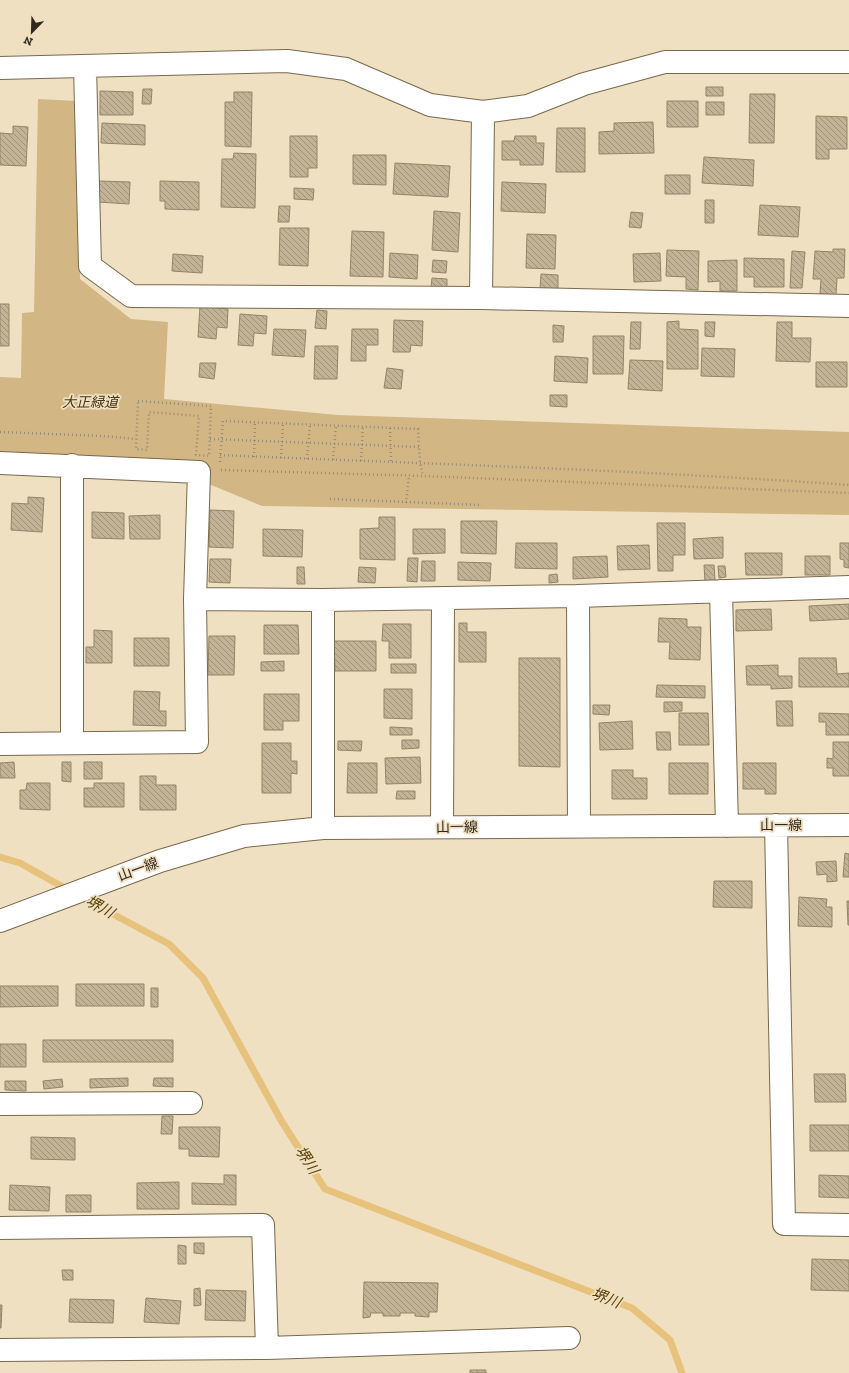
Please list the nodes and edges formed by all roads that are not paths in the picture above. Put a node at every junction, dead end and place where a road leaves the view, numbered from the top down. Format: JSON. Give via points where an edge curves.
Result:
{"nodes":[{"id":1,"x":849,"y":62,"type":"edge"},
{"id":2,"x":85,"y":67,"type":"junction"},
{"id":3,"x":0,"y":68,"type":"edge"},
{"id":4,"x":483,"y":112,"type":"junction"},
{"id":5,"x":482,"y":298,"type":"junction"},
{"id":6,"x":849,"y":306,"type":"edge"},
{"id":7,"x":0,"y":462,"type":"edge"},
{"id":8,"x":72,"y":465,"type":"junction"},
{"id":9,"x":849,"y":587,"type":"edge"},
{"id":10,"x":722,"y":591,"type":"junction"},
{"id":11,"x":578,"y":596,"type":"junction"},
{"id":12,"x":443,"y":598,"type":"junction"},
{"id":13,"x":195,"y":599,"type":"junction"},
{"id":14,"x":323,"y":600,"type":"junction"},
{"id":15,"x":72,"y":743,"type":"junction"},
{"id":16,"x":0,"y":744,"type":"edge"},
{"id":17,"x":776,"y":825,"type":"junction"},
{"id":18,"x":849,"y":825,"type":"edge"},
{"id":19,"x":579,"y":826,"type":"junction"},
{"id":20,"x":727,"y":826,"type":"junction"},
{"id":21,"x":442,"y":827,"type":"junction"},
{"id":22,"x":323,"y":828,"type":"junction"},
{"id":23,"x":0,"y":921,"type":"edge"},
{"id":24,"x":191,"y":1103,"type":"dead end"},
{"id":25,"x":0,"y":1104,"type":"edge"},
{"id":26,"x":849,"y":1225,"type":"edge"},
{"id":27,"x":0,"y":1228,"type":"edge"},
{"id":28,"x":568,"y":1338,"type":"dead end"},
{"id":29,"x":267,"y":1348,"type":"junction"},
{"id":30,"x":0,"y":1350,"type":"edge"}],
"edges":[{"from":1,"to":4,"type":"street","via":[[665,62],[584,84],[528,106]]},
{"from":2,"to":3,"type":"street"},
{"from":2,"to":4,"type":"street","via":[[287,61],[346,69],[430,105]]},
{"from":2,"to":5,"type":"street","via":[[90,266],[131,296]]},
{"from":4,"to":5,"type":"street"},
{"from":5,"to":6,"type":"street"},
{"from":7,"to":8,"type":"street"},
{"from":8,"to":13,"type":"street","via":[[208,471]]},
{"from":8,"to":15,"type":"street"},
{"from":9,"to":10,"type":"street"},
{"from":10,"to":11,"type":"street"},
{"from":10,"to":20,"type":"street"},
{"from":11,"to":12,"type":"street"},
{"from":11,"to":19,"type":"street"},
{"from":12,"to":14,"type":"street"},
{"from":12,"to":21,"type":"street"},
{"from":13,"to":14,"type":"street"},
{"from":13,"to":15,"type":"street","via":[[196,742]]},
{"from":14,"to":22,"type":"street"},
{"from":15,"to":16,"type":"street"},
{"from":17,"to":18,"type":"street","name":"山一線"},
{"from":17,"to":20,"type":"street","name":"山一線"},
{"from":17,"to":26,"type":"street","via":[[784,1224]]},
{"from":19,"to":20,"type":"street","name":"山一線"},
{"from":19,"to":21,"type":"street","name":"山一線"},
{"from":21,"to":22,"type":"street","name":"山一線"},
{"from":22,"to":23,"type":"street","name":"山一線","via":[[244,836],[160,861]]},
{"from":24,"to":25,"type":"street"},
{"from":27,"to":29,"type":"street","via":[[263,1225]]},
{"from":28,"to":29,"type":"street"},
{"from":29,"to":30,"type":"street"}]}
